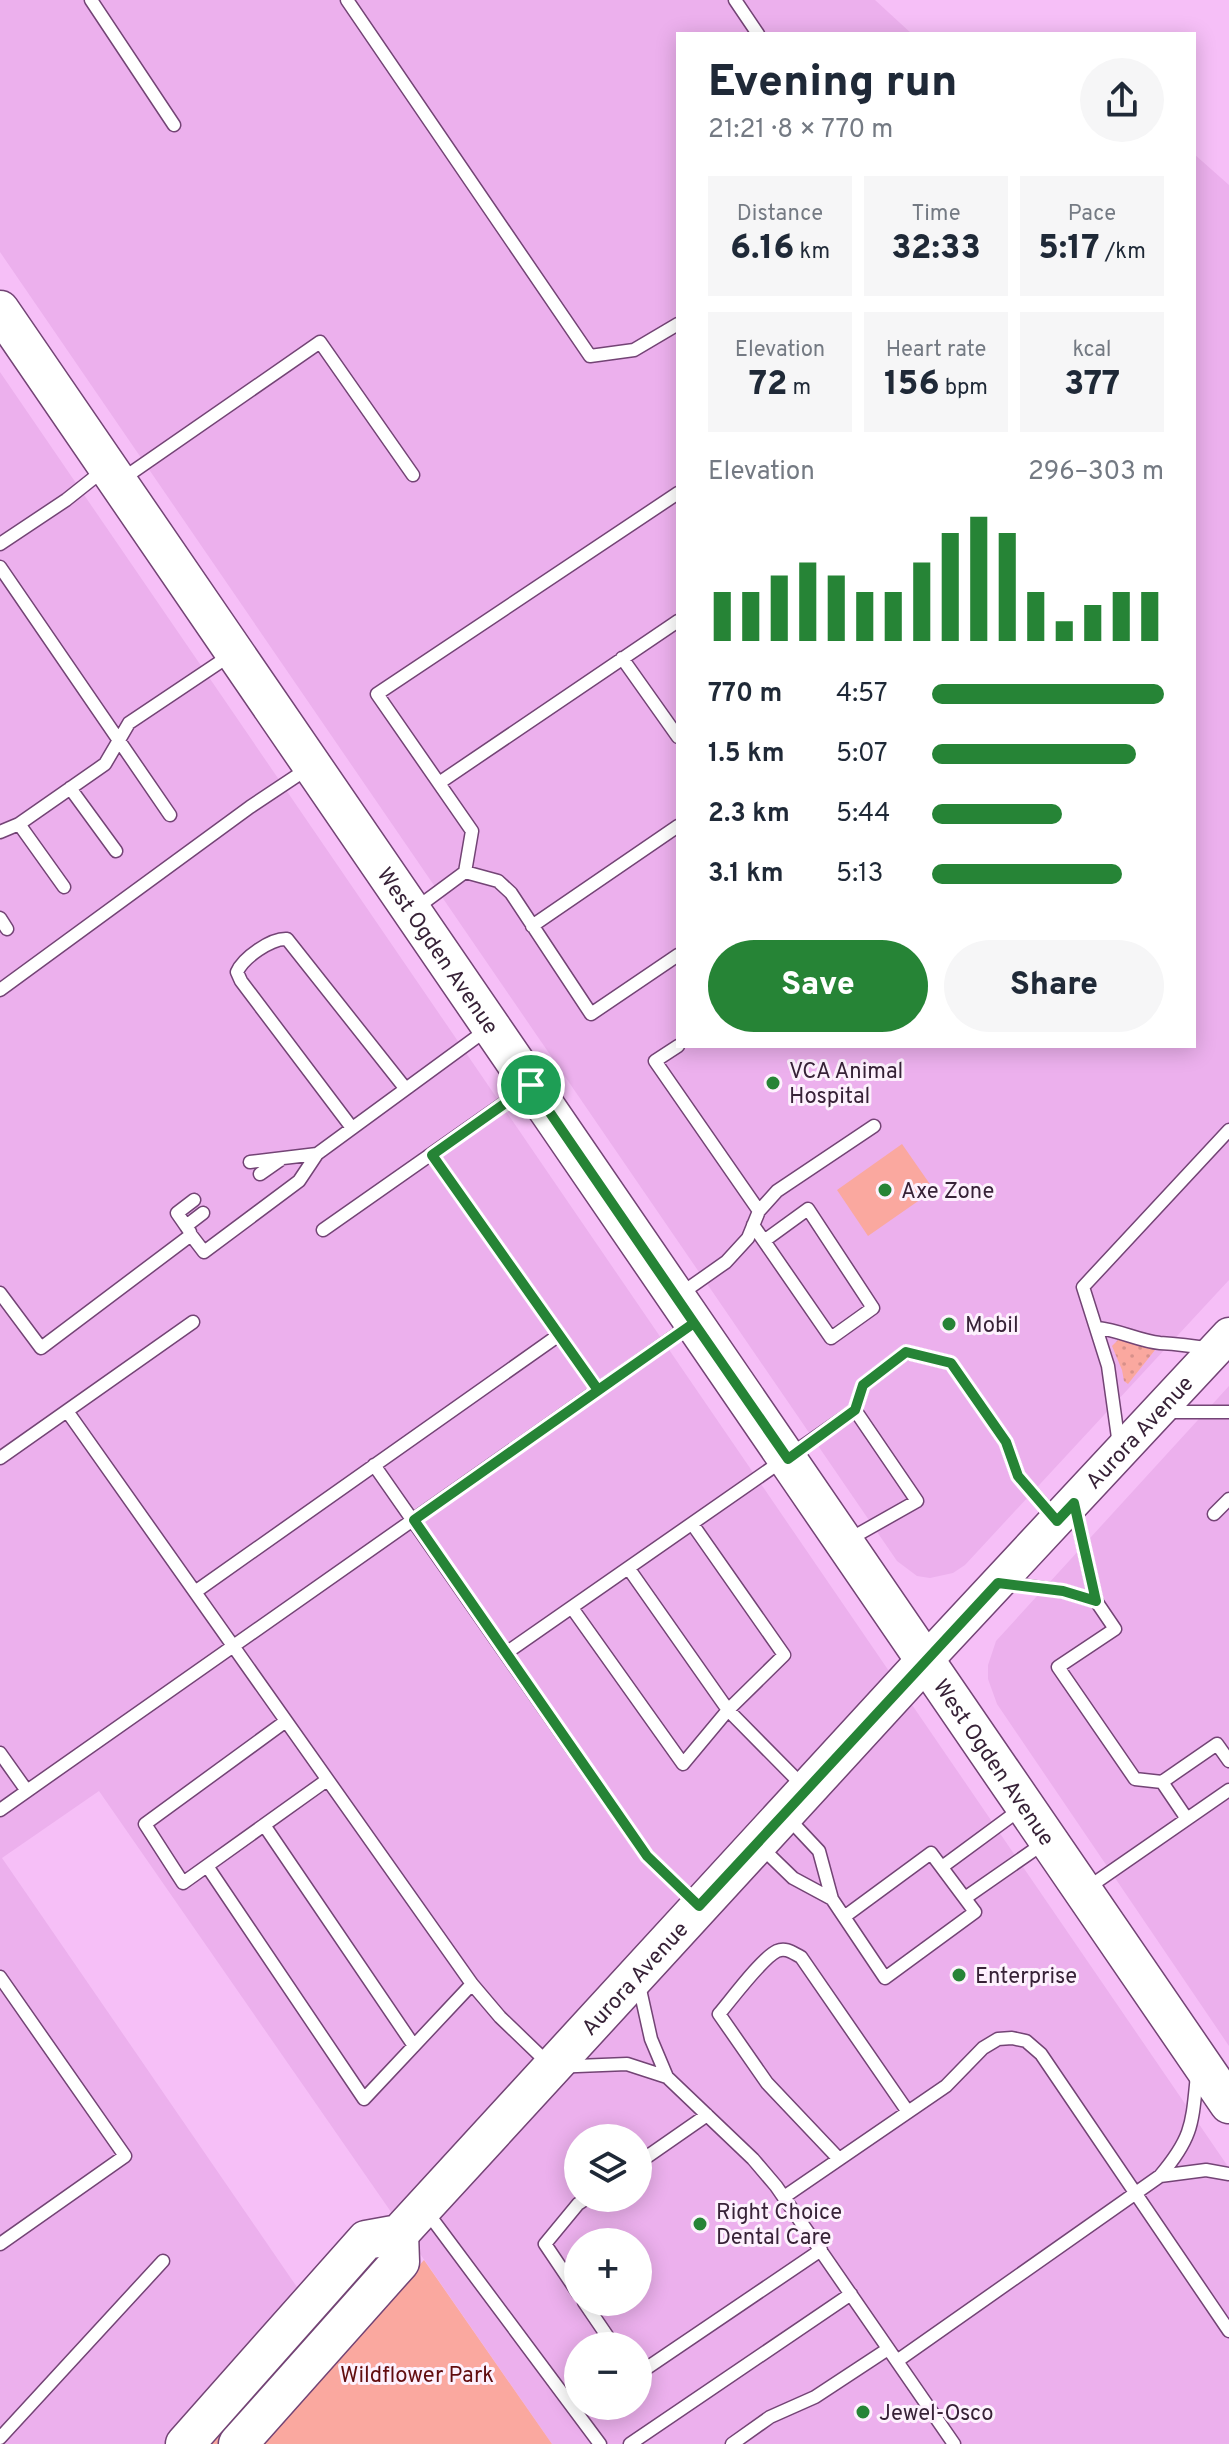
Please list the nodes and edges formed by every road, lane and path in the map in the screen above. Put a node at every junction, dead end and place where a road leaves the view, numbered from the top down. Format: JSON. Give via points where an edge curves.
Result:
{"nodes":[{"id":1,"x":91,"y":0,"type":"edge"},
{"id":2,"x":347,"y":0,"type":"edge"},
{"id":3,"x":735,"y":0,"type":"edge"},
{"id":4,"x":757,"y":32,"type":"edge"},
{"id":5,"x":174,"y":125,"type":"dead end"},
{"id":6,"x":0,"y":310,"type":"edge"},
{"id":7,"x":676,"y":325,"type":"edge"},
{"id":8,"x":113,"y":474,"type":"junction"},
{"id":9,"x":413,"y":475,"type":"dead end"},
{"id":10,"x":676,"y":494,"type":"edge"},
{"id":11,"x":0,"y":544,"type":"edge"},
{"id":12,"x":0,"y":567,"type":"edge"},
{"id":13,"x":676,"y":622,"type":"edge"},
{"id":14,"x":235,"y":652,"type":"junction"},
{"id":15,"x":622,"y":658,"type":"junction"},
{"id":16,"x":676,"y":734,"type":"edge"},
{"id":17,"x":119,"y":740,"type":"junction"},
{"id":18,"x":313,"y":765,"type":"junction"},
{"id":19,"x":439,"y":783,"type":"junction"},
{"id":20,"x":70,"y":788,"type":"junction"},
{"id":21,"x":170,"y":815,"type":"dead end"},
{"id":22,"x":19,"y":824,"type":"junction"},
{"id":23,"x":676,"y":827,"type":"edge"},
{"id":24,"x":0,"y":832,"type":"edge"},
{"id":25,"x":116,"y":851,"type":"dead end"},
{"id":26,"x":465,"y":872,"type":"junction"},
{"id":27,"x":64,"y":887,"type":"dead end"},
{"id":28,"x":412,"y":911,"type":"junction"},
{"id":29,"x":532,"y":926,"type":"junction"},
{"id":30,"x":676,"y":956,"type":"edge"},
{"id":31,"x":0,"y":990,"type":"edge"},
{"id":32,"x":491,"y":1026,"type":"junction"},
{"id":33,"x":676,"y":1047,"type":"edge"},
{"id":34,"x":531,"y":1085,"type":"junction"},
{"id":35,"x":405,"y":1088,"type":"junction"},
{"id":36,"x":874,"y":1126,"type":"dead end"},
{"id":37,"x":352,"y":1128,"type":"junction"},
{"id":38,"x":1229,"y":1130,"type":"edge"},
{"id":39,"x":317,"y":1154,"type":"junction"},
{"id":40,"x":432,"y":1155,"type":"junction"},
{"id":41,"x":282,"y":1158,"type":"junction"},
{"id":42,"x":250,"y":1162,"type":"dead end"},
{"id":43,"x":260,"y":1174,"type":"dead end"},
{"id":44,"x":194,"y":1200,"type":"dead end"},
{"id":45,"x":759,"y":1211,"type":"junction"},
{"id":46,"x":203,"y":1213,"type":"dead end"},
{"id":47,"x":753,"y":1225,"type":"junction"},
{"id":48,"x":189,"y":1230,"type":"junction"},
{"id":49,"x":323,"y":1230,"type":"dead end"},
{"id":50,"x":764,"y":1241,"type":"junction"},
{"id":51,"x":0,"y":1293,"type":"edge"},
{"id":52,"x":685,"y":1310,"type":"junction"},
{"id":53,"x":193,"y":1322,"type":"dead end"},
{"id":54,"x":1098,"y":1328,"type":"junction"},
{"id":55,"x":559,"y":1335,"type":"junction"},
{"id":56,"x":1222,"y":1342,"type":"edge"},
{"id":57,"x":598,"y":1390,"type":"junction"},
{"id":58,"x":855,"y":1410,"type":"junction"},
{"id":59,"x":67,"y":1411,"type":"junction"},
{"id":60,"x":1158,"y":1412,"type":"junction"},
{"id":61,"x":1229,"y":1412,"type":"edge"},
{"id":62,"x":1120,"y":1453,"type":"junction"},
{"id":63,"x":0,"y":1458,"type":"edge"},
{"id":64,"x":788,"y":1459,"type":"junction"},
{"id":65,"x":374,"y":1465,"type":"junction"},
{"id":66,"x":1229,"y":1499,"type":"edge"},
{"id":67,"x":1066,"y":1512,"type":"junction"},
{"id":68,"x":1214,"y":1514,"type":"dead end"},
{"id":69,"x":414,"y":1520,"type":"junction"},
{"id":70,"x":693,"y":1525,"type":"junction"},
{"id":71,"x":845,"y":1542,"type":"junction"},
{"id":72,"x":629,"y":1569,"type":"junction"},
{"id":73,"x":998,"y":1583,"type":"junction"},
{"id":74,"x":195,"y":1592,"type":"junction"},
{"id":75,"x":1096,"y":1601,"type":"junction"},
{"id":76,"x":572,"y":1608,"type":"junction"},
{"id":77,"x":234,"y":1647,"type":"junction"},
{"id":78,"x":506,"y":1653,"type":"junction"},
{"id":79,"x":926,"y":1660,"type":"junction"},
{"id":80,"x":728,"y":1710,"type":"junction"},
{"id":81,"x":286,"y":1721,"type":"junction"},
{"id":82,"x":0,"y":1753,"type":"edge"},
{"id":83,"x":1229,"y":1761,"type":"edge"},
{"id":84,"x":327,"y":1780,"type":"junction"},
{"id":85,"x":1162,"y":1782,"type":"junction"},
{"id":86,"x":1229,"y":1790,"type":"edge"},
{"id":87,"x":27,"y":1791,"type":"junction"},
{"id":88,"x":796,"y":1802,"type":"junction"},
{"id":89,"x":1025,"y":1806,"type":"junction"},
{"id":90,"x":0,"y":1810,"type":"edge"},
{"id":91,"x":1187,"y":1819,"type":"junction"},
{"id":92,"x":264,"y":1825,"type":"junction"},
{"id":93,"x":1048,"y":1840,"type":"junction"},
{"id":94,"x":758,"y":1843,"type":"junction"},
{"id":95,"x":207,"y":1866,"type":"junction"},
{"id":96,"x":942,"y":1867,"type":"junction"},
{"id":97,"x":1083,"y":1891,"type":"junction"},
{"id":98,"x":965,"y":1898,"type":"junction"},
{"id":99,"x":832,"y":1899,"type":"junction"},
{"id":100,"x":699,"y":1906,"type":"junction"},
{"id":101,"x":844,"y":1917,"type":"junction"},
{"id":102,"x":638,"y":1973,"type":"junction"},
{"id":103,"x":0,"y":1977,"type":"edge"},
{"id":104,"x":472,"y":1984,"type":"junction"},
{"id":105,"x":414,"y":2046,"type":"junction"},
{"id":106,"x":1199,"y":2060,"type":"junction"},
{"id":107,"x":552,"y":2067,"type":"junction"},
{"id":108,"x":667,"y":2077,"type":"junction"},
{"id":109,"x":1229,"y":2104,"type":"edge"},
{"id":110,"x":908,"y":2112,"type":"junction"},
{"id":111,"x":707,"y":2115,"type":"junction"},
{"id":112,"x":652,"y":2153,"type":"edge"},
{"id":113,"x":839,"y":2159,"type":"junction"},
{"id":114,"x":1229,"y":2174,"type":"edge"},
{"id":115,"x":1160,"y":2176,"type":"junction"},
{"id":116,"x":1135,"y":2194,"type":"junction"},
{"id":117,"x":784,"y":2197,"type":"junction"},
{"id":118,"x":571,"y":2212,"type":"edge"},
{"id":119,"x":411,"y":2220,"type":"junction"},
{"id":120,"x":0,"y":2244,"type":"edge"},
{"id":121,"x":821,"y":2250,"type":"junction"},
{"id":122,"x":163,"y":2261,"type":"dead end"},
{"id":123,"x":564,"y":2272,"type":"edge"},
{"id":124,"x":851,"y":2294,"type":"junction"},
{"id":125,"x":1229,"y":2331,"type":"edge"},
{"id":126,"x":888,"y":2349,"type":"junction"},
{"id":127,"x":897,"y":2361,"type":"junction"},
{"id":128,"x":652,"y":2365,"type":"edge"},
{"id":129,"x":564,"y":2398,"type":"edge"},
{"id":130,"x":582,"y":2420,"type":"edge"},
{"id":131,"x":0,"y":2438,"type":"edge"},
{"id":132,"x":185,"y":2444,"type":"edge"},
{"id":133,"x":238,"y":2444,"type":"edge"},
{"id":134,"x":600,"y":2444,"type":"edge"},
{"id":135,"x":630,"y":2444,"type":"edge"},
{"id":136,"x":732,"y":2444,"type":"edge"},
{"id":137,"x":954,"y":2444,"type":"edge"}],
"edges":[{"from":1,"to":5,"type":"lane"},
{"from":2,"to":7,"type":"lane","via":[[590,356],[634,350]]},
{"from":3,"to":4,"type":"lane"},
{"from":6,"to":8,"type":"main road","name":"West Ogden Avenue"},
{"from":8,"to":9,"type":"lane","via":[[320,342]]},
{"from":8,"to":11,"type":"lane"},
{"from":8,"to":14,"type":"main road","name":"West Ogden Avenue"},
{"from":10,"to":19,"type":"lane","via":[[377,694]]},
{"from":12,"to":17,"type":"lane"},
{"from":13,"to":15,"type":"lane"},
{"from":14,"to":17,"type":"lane","via":[[129,723]]},
{"from":14,"to":18,"type":"main road","name":"West Ogden Avenue"},
{"from":15,"to":16,"type":"lane"},
{"from":15,"to":19,"type":"lane"},
{"from":17,"to":20,"type":"lane","via":[[105,764]]},
{"from":17,"to":21,"type":"lane"},
{"from":18,"to":28,"type":"main road","name":"West Ogden Avenue"},
{"from":18,"to":31,"type":"lane"},
{"from":19,"to":26,"type":"lane","via":[[472,831]]},
{"from":20,"to":22,"type":"lane"},
{"from":20,"to":25,"type":"lane"},
{"from":22,"to":24,"type":"lane"},
{"from":22,"to":27,"type":"lane"},
{"from":23,"to":29,"type":"lane"},
{"from":26,"to":28,"type":"lane"},
{"from":26,"to":29,"type":"lane","via":[[498,881]]},
{"from":28,"to":32,"type":"main road","name":"West Ogden Avenue"},
{"from":29,"to":30,"type":"lane","via":[[591,1014]]},
{"from":32,"to":34,"type":"main road","name":"West Ogden Avenue"},
{"from":32,"to":35,"type":"lane"},
{"from":33,"to":45,"type":"lane","via":[[655,1061]]},
{"from":34,"to":40,"type":"lane"},
{"from":34,"to":52,"type":"main road","name":"West Ogden Avenue"},
{"from":35,"to":37,"type":"lane"},
{"from":35,"to":37,"type":"lane","via":[[287,939],[277,939],[240,965],[241,981]]},
{"from":36,"to":45,"type":"lane","via":[[777,1191]]},
{"from":37,"to":39,"type":"lane"},
{"from":38,"to":54,"type":"lane","via":[[1083,1287]]},
{"from":39,"to":41,"type":"lane"},
{"from":39,"to":48,"type":"lane","via":[[299,1181],[204,1252]]},
{"from":40,"to":49,"type":"lane"},
{"from":40,"to":55,"type":"lane"},
{"from":41,"to":42,"type":"lane"},
{"from":41,"to":43,"type":"lane"},
{"from":44,"to":48,"type":"lane","via":[[177,1213]]},
{"from":45,"to":47,"type":"lane"},
{"from":46,"to":48,"type":"lane"},
{"from":47,"to":50,"type":"lane"},
{"from":47,"to":52,"type":"lane","via":[[748,1238]]},
{"from":48,"to":51,"type":"lane","via":[[41,1348]]},
{"from":50,"to":50,"type":"lane","via":[[808,1209],[873,1308],[831,1338]]},
{"from":52,"to":57,"type":"lane"},
{"from":52,"to":64,"type":"main road","name":"West Ogden Avenue"},
{"from":53,"to":59,"type":"lane"},
{"from":54,"to":56,"type":"lane","via":[[1160,1343]]},
{"from":54,"to":62,"type":"lane"},
{"from":55,"to":57,"type":"lane"},
{"from":55,"to":65,"type":"lane"},
{"from":56,"to":60,"type":"main road","name":"Aurora Avenue"},
{"from":57,"to":69,"type":"lane"},
{"from":58,"to":64,"type":"lane"},
{"from":58,"to":67,"type":"lane","via":[[863,1385],[906,1352],[951,1363],[1006,1442],[1018,1476]]},
{"from":58,"to":71,"type":"lane","via":[[917,1501]]},
{"from":59,"to":63,"type":"lane"},
{"from":59,"to":74,"type":"lane"},
{"from":60,"to":61,"type":"lane"},
{"from":60,"to":62,"type":"main road","name":"Aurora Avenue"},
{"from":62,"to":67,"type":"main road","name":"Aurora Avenue"},
{"from":64,"to":70,"type":"lane"},
{"from":64,"to":71,"type":"main road","name":"West Ogden Avenue"},
{"from":65,"to":69,"type":"lane"},
{"from":65,"to":74,"type":"lane"},
{"from":66,"to":68,"type":"lane"},
{"from":67,"to":73,"type":"main road","name":"Aurora Avenue"},
{"from":67,"to":75,"type":"lane"},
{"from":69,"to":77,"type":"lane"},
{"from":69,"to":78,"type":"lane"},
{"from":70,"to":72,"type":"lane"},
{"from":70,"to":80,"type":"lane","via":[[784,1655]]},
{"from":71,"to":79,"type":"main road","name":"West Ogden Avenue"},
{"from":72,"to":76,"type":"lane"},
{"from":72,"to":80,"type":"lane"},
{"from":73,"to":75,"type":"lane"},
{"from":73,"to":79,"type":"main road","name":"Aurora Avenue"},
{"from":74,"to":77,"type":"lane"},
{"from":75,"to":85,"type":"lane","via":[[1115,1629],[1058,1667],[1135,1779]]},
{"from":76,"to":78,"type":"lane"},
{"from":76,"to":80,"type":"lane","via":[[683,1764]]},
{"from":77,"to":81,"type":"lane"},
{"from":77,"to":87,"type":"lane"},
{"from":78,"to":100,"type":"lane","via":[[647,1856]]},
{"from":79,"to":88,"type":"main road","name":"Aurora Avenue"},
{"from":79,"to":89,"type":"main road","name":"West Ogden Avenue"},
{"from":80,"to":88,"type":"lane"},
{"from":81,"to":84,"type":"lane"},
{"from":81,"to":95,"type":"lane","via":[[145,1824],[183,1883]]},
{"from":82,"to":87,"type":"lane"},
{"from":83,"to":85,"type":"lane","via":[[1217,1744]]},
{"from":84,"to":92,"type":"lane"},
{"from":84,"to":104,"type":"lane"},
{"from":85,"to":91,"type":"lane"},
{"from":86,"to":91,"type":"lane"},
{"from":87,"to":90,"type":"lane"},
{"from":88,"to":94,"type":"main road","name":"Aurora Avenue"},
{"from":88,"to":99,"type":"lane","via":[[819,1851]]},
{"from":89,"to":93,"type":"main road","name":"West Ogden Avenue"},
{"from":89,"to":96,"type":"lane"},
{"from":91,"to":97,"type":"lane"},
{"from":92,"to":95,"type":"lane"},
{"from":92,"to":105,"type":"lane"},
{"from":93,"to":97,"type":"main road","name":"West Ogden Avenue"},
{"from":93,"to":98,"type":"lane"},
{"from":94,"to":99,"type":"lane","via":[[793,1878]]},
{"from":94,"to":100,"type":"main road","name":"Aurora Avenue"},
{"from":95,"to":105,"type":"lane","via":[[364,2099]]},
{"from":96,"to":98,"type":"lane"},
{"from":96,"to":101,"type":"lane","via":[[931,1853]]},
{"from":97,"to":106,"type":"main road","name":"West Ogden Avenue"},
{"from":98,"to":101,"type":"lane","via":[[975,1912],[885,1978]]},
{"from":99,"to":101,"type":"lane"},
{"from":100,"to":102,"type":"main road","name":"Aurora Avenue"},
{"from":102,"to":107,"type":"main road","name":"Aurora Avenue"},
{"from":102,"to":108,"type":"lane","via":[[651,2039]]},
{"from":103,"to":120,"type":"lane","via":[[125,2156]]},
{"from":104,"to":105,"type":"lane"},
{"from":104,"to":107,"type":"lane"},
{"from":106,"to":109,"type":"main road","name":"West Ogden Avenue"},
{"from":106,"to":115,"type":"lane","via":[[1193,2120],[1184,2148]]},
{"from":107,"to":108,"type":"lane","via":[[627,2064]]},
{"from":107,"to":119,"type":"main road","name":"Aurora Avenue"},
{"from":108,"to":111,"type":"lane"},
{"from":110,"to":113,"type":"lane"},
{"from":110,"to":113,"type":"lane","via":[[801,1957],[776,1951],[719,2014],[767,2083]]},
{"from":110,"to":116,"type":"lane","via":[[946,2086],[990,2043],[1026,2041],[1041,2054]]},
{"from":111,"to":112,"type":"lane"},
{"from":111,"to":117,"type":"lane"},
{"from":113,"to":117,"type":"lane"},
{"from":114,"to":115,"type":"lane","via":[[1206,2170]]},
{"from":115,"to":116,"type":"lane"},
{"from":116,"to":125,"type":"lane"},
{"from":116,"to":127,"type":"lane"},
{"from":117,"to":121,"type":"lane"},
{"from":118,"to":123,"type":"lane","via":[[545,2244]]},
{"from":119,"to":129,"type":"lane"},
{"from":119,"to":132,"type":"main road","via":[[366,2240]]},
{"from":119,"to":133,"type":"main road","via":[[400,2262]]},
{"from":121,"to":124,"type":"lane"},
{"from":121,"to":128,"type":"lane"},
{"from":122,"to":131,"type":"lane"},
{"from":124,"to":126,"type":"lane"},
{"from":124,"to":135,"type":"lane"},
{"from":126,"to":127,"type":"lane"},
{"from":126,"to":136,"type":"lane"},
{"from":127,"to":137,"type":"lane"},
{"from":130,"to":134,"type":"lane"}]}
